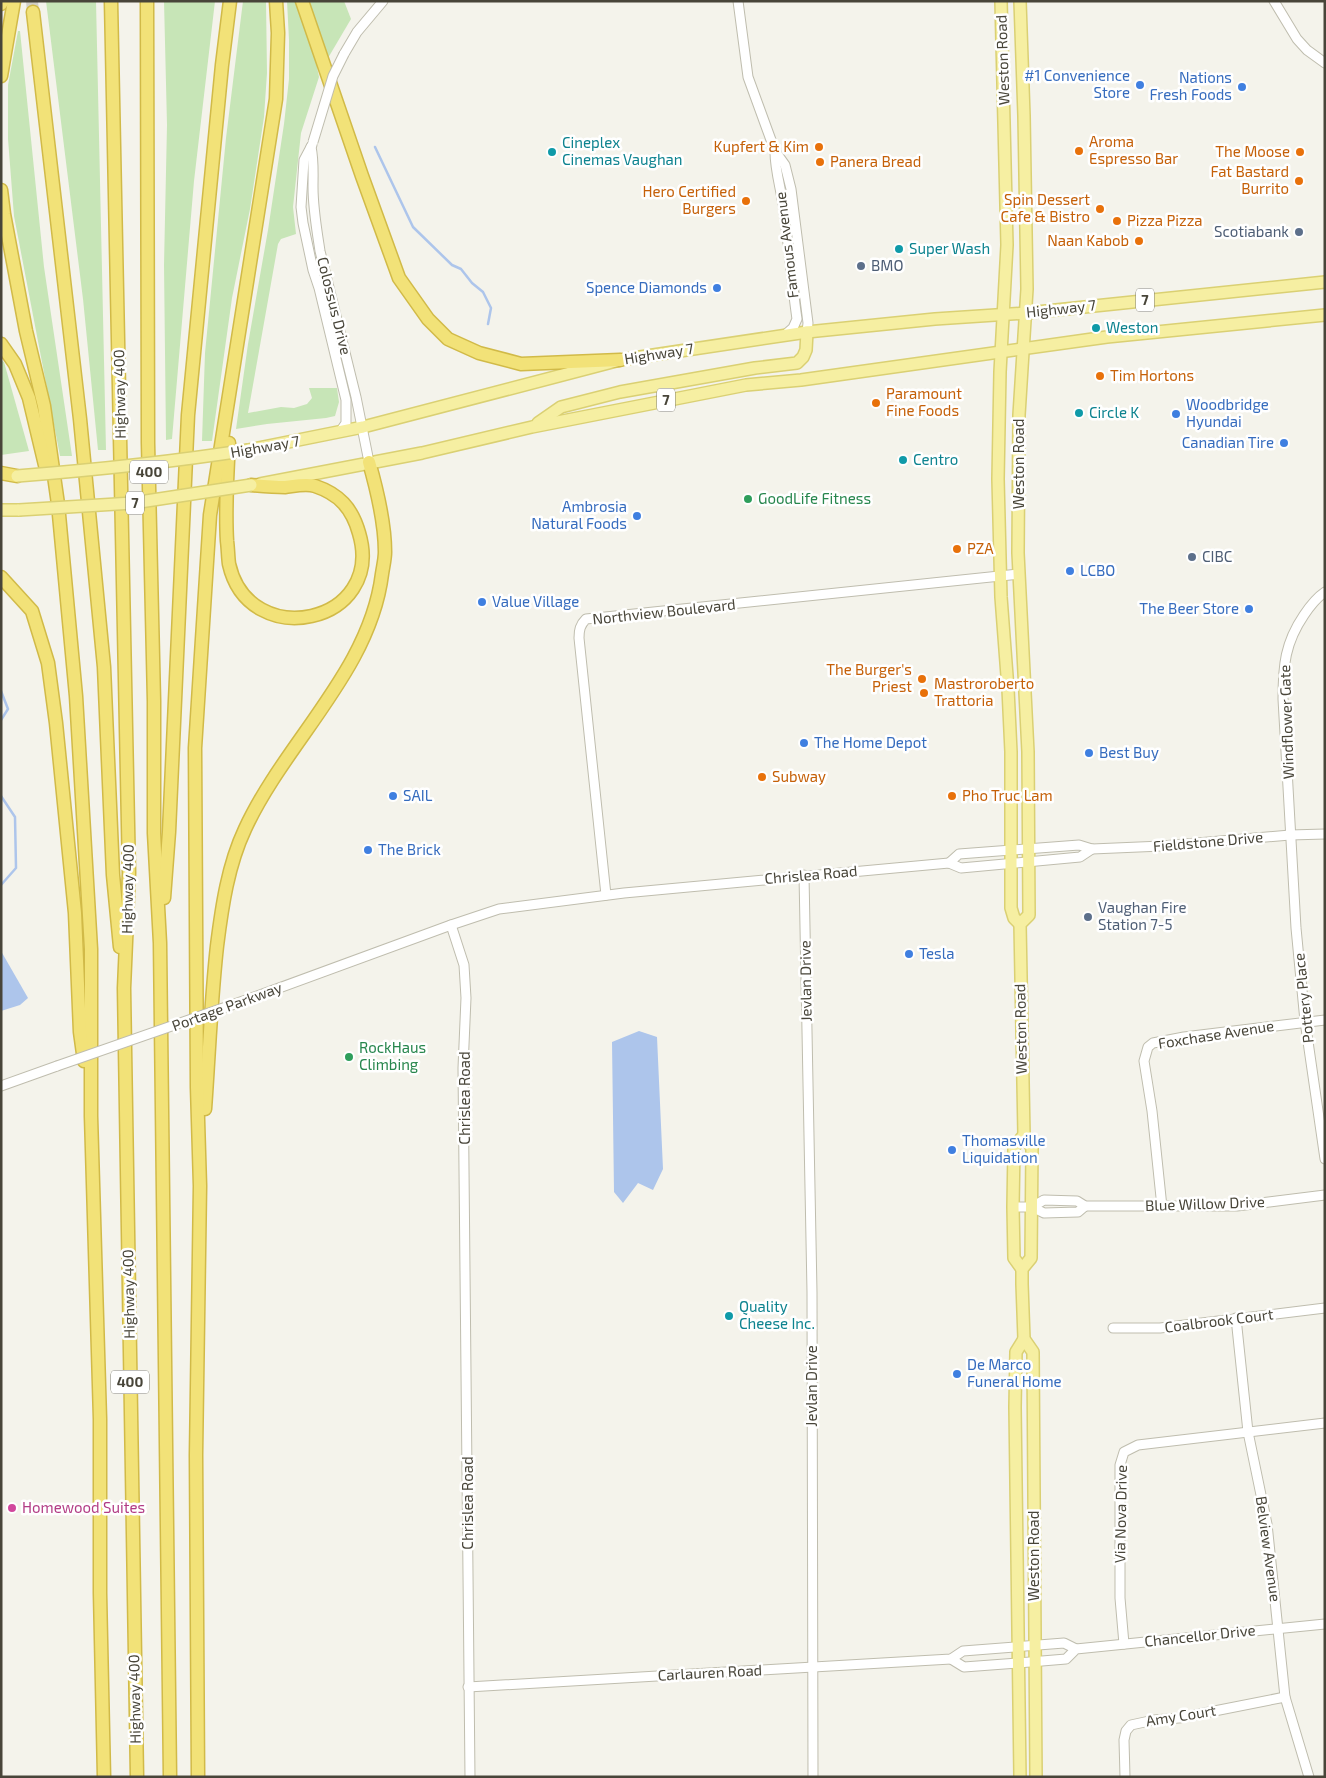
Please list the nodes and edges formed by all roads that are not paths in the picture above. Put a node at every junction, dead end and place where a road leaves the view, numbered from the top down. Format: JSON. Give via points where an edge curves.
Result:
{"nodes":[{"id":1,"x":14,"y":1,"type":"edge"},
{"id":2,"x":111,"y":1,"type":"edge"},
{"id":3,"x":146,"y":1,"type":"edge"},
{"id":4,"x":230,"y":1,"type":"edge"},
{"id":5,"x":276,"y":1,"type":"edge"},
{"id":6,"x":302,"y":1,"type":"edge"},
{"id":7,"x":383,"y":1,"type":"edge"},
{"id":8,"x":738,"y":1,"type":"edge"},
{"id":9,"x":1001,"y":1,"type":"edge"},
{"id":10,"x":1020,"y":1,"type":"edge"},
{"id":11,"x":1274,"y":1,"type":"edge"},
{"id":12,"x":33,"y":12,"type":"tunnel mouth"},
{"id":13,"x":1325,"y":63,"type":"edge"},
{"id":14,"x":1,"y":76,"type":"edge"},
{"id":15,"x":312,"y":145,"type":"junction"},
{"id":16,"x":775,"y":151,"type":"junction"},
{"id":17,"x":1,"y":190,"type":"edge"},
{"id":18,"x":1325,"y":282,"type":"edge"},
{"id":19,"x":1027,"y":313,"type":"junction"},
{"id":20,"x":1004,"y":314,"type":"junction"},
{"id":21,"x":1325,"y":315,"type":"edge"},
{"id":22,"x":807,"y":332,"type":"junction"},
{"id":23,"x":785,"y":335,"type":"junction"},
{"id":24,"x":1,"y":344,"type":"edge"},
{"id":25,"x":1024,"y":348,"type":"junction"},
{"id":26,"x":1001,"y":352,"type":"junction"},
{"id":27,"x":620,"y":360,"type":"junction"},
{"id":28,"x":346,"y":377,"type":"junction"},
{"id":29,"x":226,"y":411,"type":"junction"},
{"id":30,"x":363,"y":427,"type":"junction"},
{"id":31,"x":532,"y":427,"type":"junction"},
{"id":32,"x":340,"y":432,"type":"junction"},
{"id":33,"x":369,"y":462,"type":"junction"},
{"id":34,"x":1,"y":474,"type":"edge"},
{"id":35,"x":17,"y":476,"type":"joint"},
{"id":36,"x":251,"y":485,"type":"junction"},
{"id":37,"x":58,"y":504,"type":"junction"},
{"id":38,"x":1,"y":510,"type":"edge"},
{"id":39,"x":1019,"y":574,"type":"junction"},
{"id":40,"x":1001,"y":576,"type":"junction"},
{"id":41,"x":1,"y":578,"type":"edge"},
{"id":42,"x":1325,"y":592,"type":"edge"},
{"id":43,"x":1325,"y":834,"type":"edge"},
{"id":44,"x":1290,"y":835,"type":"junction"},
{"id":45,"x":1029,"y":848,"type":"junction"},
{"id":46,"x":1092,"y":849,"type":"junction"},
{"id":47,"x":1010,"y":850,"type":"junction"},
{"id":48,"x":1029,"y":861,"type":"junction"},
{"id":49,"x":949,"y":863,"type":"junction"},
{"id":50,"x":1010,"y":863,"type":"junction"},
{"id":51,"x":804,"y":875,"type":"junction"},
{"id":52,"x":606,"y":895,"type":"junction"},
{"id":53,"x":1020,"y":924,"type":"junction"},
{"id":54,"x":451,"y":925,"type":"junction"},
{"id":55,"x":160,"y":943,"type":"junction"},
{"id":56,"x":124,"y":988,"type":"junction"},
{"id":57,"x":1325,"y":1020,"type":"edge"},
{"id":58,"x":1305,"y":1022,"type":"junction"},
{"id":59,"x":1,"y":1086,"type":"edge"},
{"id":60,"x":91,"y":1116,"type":"junction"},
{"id":61,"x":1024,"y":1135,"type":"junction"},
{"id":62,"x":1325,"y":1159,"type":"edge"},
{"id":63,"x":200,"y":1186,"type":"junction"},
{"id":64,"x":1325,"y":1195,"type":"edge"},
{"id":65,"x":1013,"y":1207,"type":"junction"},
{"id":66,"x":1162,"y":1207,"type":"junction"},
{"id":67,"x":1032,"y":1208,"type":"junction"},
{"id":68,"x":1022,"y":1269,"type":"junction"},
{"id":69,"x":1325,"y":1308,"type":"edge"},
{"id":70,"x":1236,"y":1318,"type":"junction"},
{"id":71,"x":1113,"y":1328,"type":"dead end"},
{"id":72,"x":1024,"y":1339,"type":"junction"},
{"id":73,"x":1325,"y":1423,"type":"edge"},
{"id":74,"x":1248,"y":1432,"type":"junction"},
{"id":75,"x":1325,"y":1624,"type":"edge"},
{"id":76,"x":1278,"y":1628,"type":"junction"},
{"id":77,"x":1124,"y":1644,"type":"junction"},
{"id":78,"x":1035,"y":1645,"type":"junction"},
{"id":79,"x":1019,"y":1648,"type":"junction"},
{"id":80,"x":1076,"y":1650,"type":"junction"},
{"id":81,"x":951,"y":1660,"type":"junction"},
{"id":82,"x":1034,"y":1661,"type":"junction"},
{"id":83,"x":1018,"y":1664,"type":"junction"},
{"id":84,"x":812,"y":1667,"type":"junction"},
{"id":85,"x":468,"y":1687,"type":"junction"},
{"id":86,"x":1285,"y":1697,"type":"junction"},
{"id":87,"x":104,"y":1777,"type":"edge"},
{"id":88,"x":137,"y":1777,"type":"edge"},
{"id":89,"x":170,"y":1777,"type":"edge"},
{"id":90,"x":198,"y":1777,"type":"edge"},
{"id":91,"x":470,"y":1777,"type":"edge"},
{"id":92,"x":813,"y":1777,"type":"edge"},
{"id":93,"x":1020,"y":1777,"type":"edge"},
{"id":94,"x":1036,"y":1777,"type":"edge"},
{"id":95,"x":1125,"y":1777,"type":"edge"},
{"id":96,"x":1308,"y":1777,"type":"edge"}],
"edges":[{"from":1,"to":14,"type":"highway"},
{"from":2,"to":56,"type":"highway","name":"Highway 400","number":"400","via":[[129,863]]},
{"from":3,"to":55,"type":"highway","name":"Highway 400","number":"400","via":[[148,433],[154,833]]},
{"from":4,"to":55,"type":"highway","via":[[188,415],[169,832]]},
{"from":5,"to":29,"type":"highway","via":[[276,99]]},
{"from":6,"to":27,"type":"highway","via":[[399,278],[428,319],[448,338],[479,353],[521,364]]},
{"from":7,"to":15,"type":"street","name":"Colossus Drive","bridge":true,"via":[[357,32],[332,76]]},
{"from":8,"to":16,"type":"street","name":"Famous Avenue","via":[[748,77]]},
{"from":9,"to":20,"type":"main road","name":"Weston Road","via":[[1007,245]]},
{"from":10,"to":19,"type":"main road","name":"Weston Road"},
{"from":11,"to":13,"type":"street","via":[[1297,39]]},
{"from":12,"to":56,"type":"highway","via":[[80,419],[104,667],[113,876]]},
{"from":15,"to":28,"type":"street","name":"Colossus Drive","via":[[316,228]]},
{"from":15,"to":28,"type":"street","name":"Colossus Drive","via":[[304,160],[303,223],[313,270]]},
{"from":16,"to":22,"type":"street","name":"Famous Avenue","via":[[785,166],[791,189]]},
{"from":16,"to":23,"type":"street","name":"Famous Avenue","via":[[797,319]]},
{"from":17,"to":37,"type":"highway","via":[[26,331],[44,406]]},
{"from":18,"to":19,"type":"main road","name":"Highway 7","number":"7"},
{"from":19,"to":20,"type":"main road","name":"Highway 7","number":"7"},
{"from":19,"to":25,"type":"main road","name":"Weston Road"},
{"from":20,"to":22,"type":"main road","name":"Highway 7","number":"7"},
{"from":20,"to":26,"type":"main road","name":"Weston Road"},
{"from":21,"to":25,"type":"main road","number":"7"},
{"from":22,"to":23,"type":"main road","name":"Highway 7","number":"7"},
{"from":22,"to":31,"type":"main road","via":[[806,350],[797,363],[620,392],[561,407]]},
{"from":23,"to":27,"type":"main road","name":"Highway 7","number":"7"},
{"from":24,"to":37,"type":"highway","via":[[15,364],[29,398],[48,490]]},
{"from":25,"to":26,"type":"main road","number":"7"},
{"from":25,"to":39,"type":"main road","name":"Weston Road","via":[[1019,415]]},
{"from":26,"to":31,"type":"main road","number":"7","via":[[746,385]]},
{"from":26,"to":40,"type":"main road","name":"Weston Road","via":[[998,479]]},
{"from":27,"to":30,"type":"main road","name":"Highway 7","number":"7"},
{"from":28,"to":30,"type":"street","name":"Colossus Drive","via":[[356,397]]},
{"from":28,"to":32,"type":"street","name":"Colossus Drive","via":[[346,423]]},
{"from":29,"to":36,"type":"highway","via":[[230,429],[225,509],[229,564],[240,592],[266,613],[292,618],[319,615],[335,608],[347,598],[360,574],[362,544],[355,518],[339,498],[313,485]]},
{"from":29,"to":63,"type":"highway","via":[[210,515],[195,748]]},
{"from":30,"to":32,"type":"main road","name":"Highway 7","number":"7"},
{"from":30,"to":33,"type":"street","name":"Colossus Drive"},
{"from":31,"to":33,"type":"main road","number":"7"},
{"from":32,"to":35,"type":"main road","name":"Highway 7","number":"7","bridge":true,"via":[[163,463]]},
{"from":33,"to":36,"type":"main road","number":"7"},
{"from":33,"to":63,"type":"highway","via":[[385,553],[380,591],[369,628],[347,670],[270,784],[244,829],[223,900],[210,1026]]},
{"from":34,"to":35,"type":"highway"},
{"from":36,"to":38,"type":"main road","number":"7","bridge":true,"via":[[132,503]]},
{"from":37,"to":60,"type":"highway","via":[[76,696],[90,939]]},
{"from":39,"to":40,"type":"street","name":"Northview Boulevard"},
{"from":39,"to":45,"type":"main road","name":"Weston Road","via":[[1028,752]]},
{"from":40,"to":47,"type":"main road","name":"Weston Road","via":[[1011,752]]},
{"from":40,"to":52,"type":"street","name":"Northview Boulevard","via":[[586,619],[581,624],[579,638]]},
{"from":41,"to":60,"type":"highway","via":[[32,611],[48,662],[74,904],[80,1032]]},
{"from":42,"to":44,"type":"street","name":"Windflower Gate","via":[[1297,626],[1289,641],[1283,670]]},
{"from":43,"to":44,"type":"street","name":"Fieldstone Drive"},
{"from":44,"to":46,"type":"street","name":"Fieldstone Drive"},
{"from":44,"to":58,"type":"street","name":"Pottery Place"},
{"from":45,"to":46,"type":"street","name":"Fieldstone Drive","via":[[1079,845]]},
{"from":45,"to":47,"type":"street","name":"Fieldstone Drive"},
{"from":45,"to":48,"type":"main road","name":"Weston Road"},
{"from":46,"to":48,"type":"street","name":"Fieldstone Drive","via":[[1080,857]]},
{"from":47,"to":49,"type":"street","name":"Chrislea Road","via":[[960,854]]},
{"from":47,"to":50,"type":"main road","name":"Weston Road"},
{"from":48,"to":50,"type":"street","name":"Fieldstone Drive"},
{"from":48,"to":53,"type":"main road","name":"Weston Road","via":[[1029,915]]},
{"from":49,"to":50,"type":"street","name":"Chrislea Road","via":[[961,868]]},
{"from":49,"to":51,"type":"street","name":"Chrislea Road"},
{"from":50,"to":53,"type":"main road","name":"Weston Road","via":[[1011,908]]},
{"from":51,"to":52,"type":"street","name":"Chrislea Road"},
{"from":51,"to":84,"type":"street","name":"Jevlan Drive","via":[[812,1282]]},
{"from":52,"to":54,"type":"street","name":"Chrislea Road","via":[[499,909]]},
{"from":53,"to":61,"type":"main road","name":"Weston Road"},
{"from":54,"to":59,"type":"street","name":"Portage Parkway","bridge":true},
{"from":54,"to":85,"type":"street","name":"Chrislea Road","via":[[464,965],[466,998],[463,1068]]},
{"from":55,"to":89,"type":"highway","name":"Highway 400","number":"400"},
{"from":56,"to":88,"type":"highway","name":"Highway 400","number":"400"},
{"from":57,"to":58,"type":"street","name":"Foxchase Avenue"},
{"from":58,"to":62,"type":"street","name":"Pottery Place"},
{"from":58,"to":66,"type":"street","name":"Foxchase Avenue","via":[[1176,1038],[1148,1047],[1144,1061]]},
{"from":60,"to":87,"type":"highway","via":[[100,1419]]},
{"from":61,"to":65,"type":"main road","name":"Weston Road","via":[[1014,1147]]},
{"from":61,"to":67,"type":"main road","name":"Weston Road","via":[[1032,1148]]},
{"from":63,"to":90,"type":"highway","via":[[196,1455]]},
{"from":64,"to":66,"type":"street","name":"Blue Willow Drive","via":[[1237,1206]]},
{"from":65,"to":67,"type":"street","name":"Blue Willow Drive"},
{"from":65,"to":68,"type":"main road","name":"Weston Road","via":[[1014,1258]]},
{"from":66,"to":67,"type":"street","name":"Blue Willow Drive","via":[[1085,1206],[1078,1212],[1044,1213]]},
{"from":67,"to":68,"type":"main road","name":"Weston Road","via":[[1031,1258]]},
{"from":68,"to":72,"type":"main road","name":"Weston Road"},
{"from":69,"to":70,"type":"street","name":"Coalbrook Court"},
{"from":70,"to":71,"type":"street","name":"Coalbrook Court","via":[[1160,1328]]},
{"from":70,"to":74,"type":"street","name":"Belview Avenue"},
{"from":72,"to":78,"type":"main road","name":"Weston Road","via":[[1033,1352]]},
{"from":72,"to":79,"type":"main road","name":"Weston Road","via":[[1016,1352]]},
{"from":73,"to":74,"type":"street","name":"Via Nova Drive"},
{"from":74,"to":76,"type":"street","name":"Belview Avenue","via":[[1267,1524]]},
{"from":74,"to":77,"type":"street","name":"Via Nova Drive","via":[[1138,1445],[1124,1452],[1120,1465],[1120,1588]]},
{"from":75,"to":76,"type":"street","name":"Chancellor Drive"},
{"from":76,"to":77,"type":"street","name":"Chancellor Drive"},
{"from":76,"to":86,"type":"street","name":"Belview Avenue"},
{"from":77,"to":80,"type":"street","name":"Chancellor Drive"},
{"from":78,"to":79,"type":"street","name":"Carlauren Road"},
{"from":78,"to":80,"type":"street","name":"Chancellor Drive","via":[[1064,1643]]},
{"from":78,"to":82,"type":"main road","name":"Weston Road"},
{"from":79,"to":81,"type":"street","name":"Carlauren Road","via":[[963,1651]]},
{"from":79,"to":83,"type":"main road","name":"Weston Road"},
{"from":80,"to":82,"type":"street","name":"Chancellor Drive","via":[[1066,1659]]},
{"from":81,"to":83,"type":"street","name":"Carlauren Road","via":[[964,1667]]},
{"from":81,"to":84,"type":"street","name":"Carlauren Road"},
{"from":82,"to":83,"type":"street","name":"Carlauren Road"},
{"from":82,"to":94,"type":"main road","name":"Weston Road"},
{"from":83,"to":93,"type":"main road","name":"Weston Road"},
{"from":84,"to":85,"type":"street","name":"Carlauren Road"},
{"from":84,"to":92,"type":"street","name":"Jevlan Drive"},
{"from":85,"to":91,"type":"street","name":"Chrislea Road"},
{"from":86,"to":95,"type":"street","name":"Amy Court","via":[[1131,1725],[1124,1740]]},
{"from":86,"to":96,"type":"street","name":"Belview Avenue"}]}
